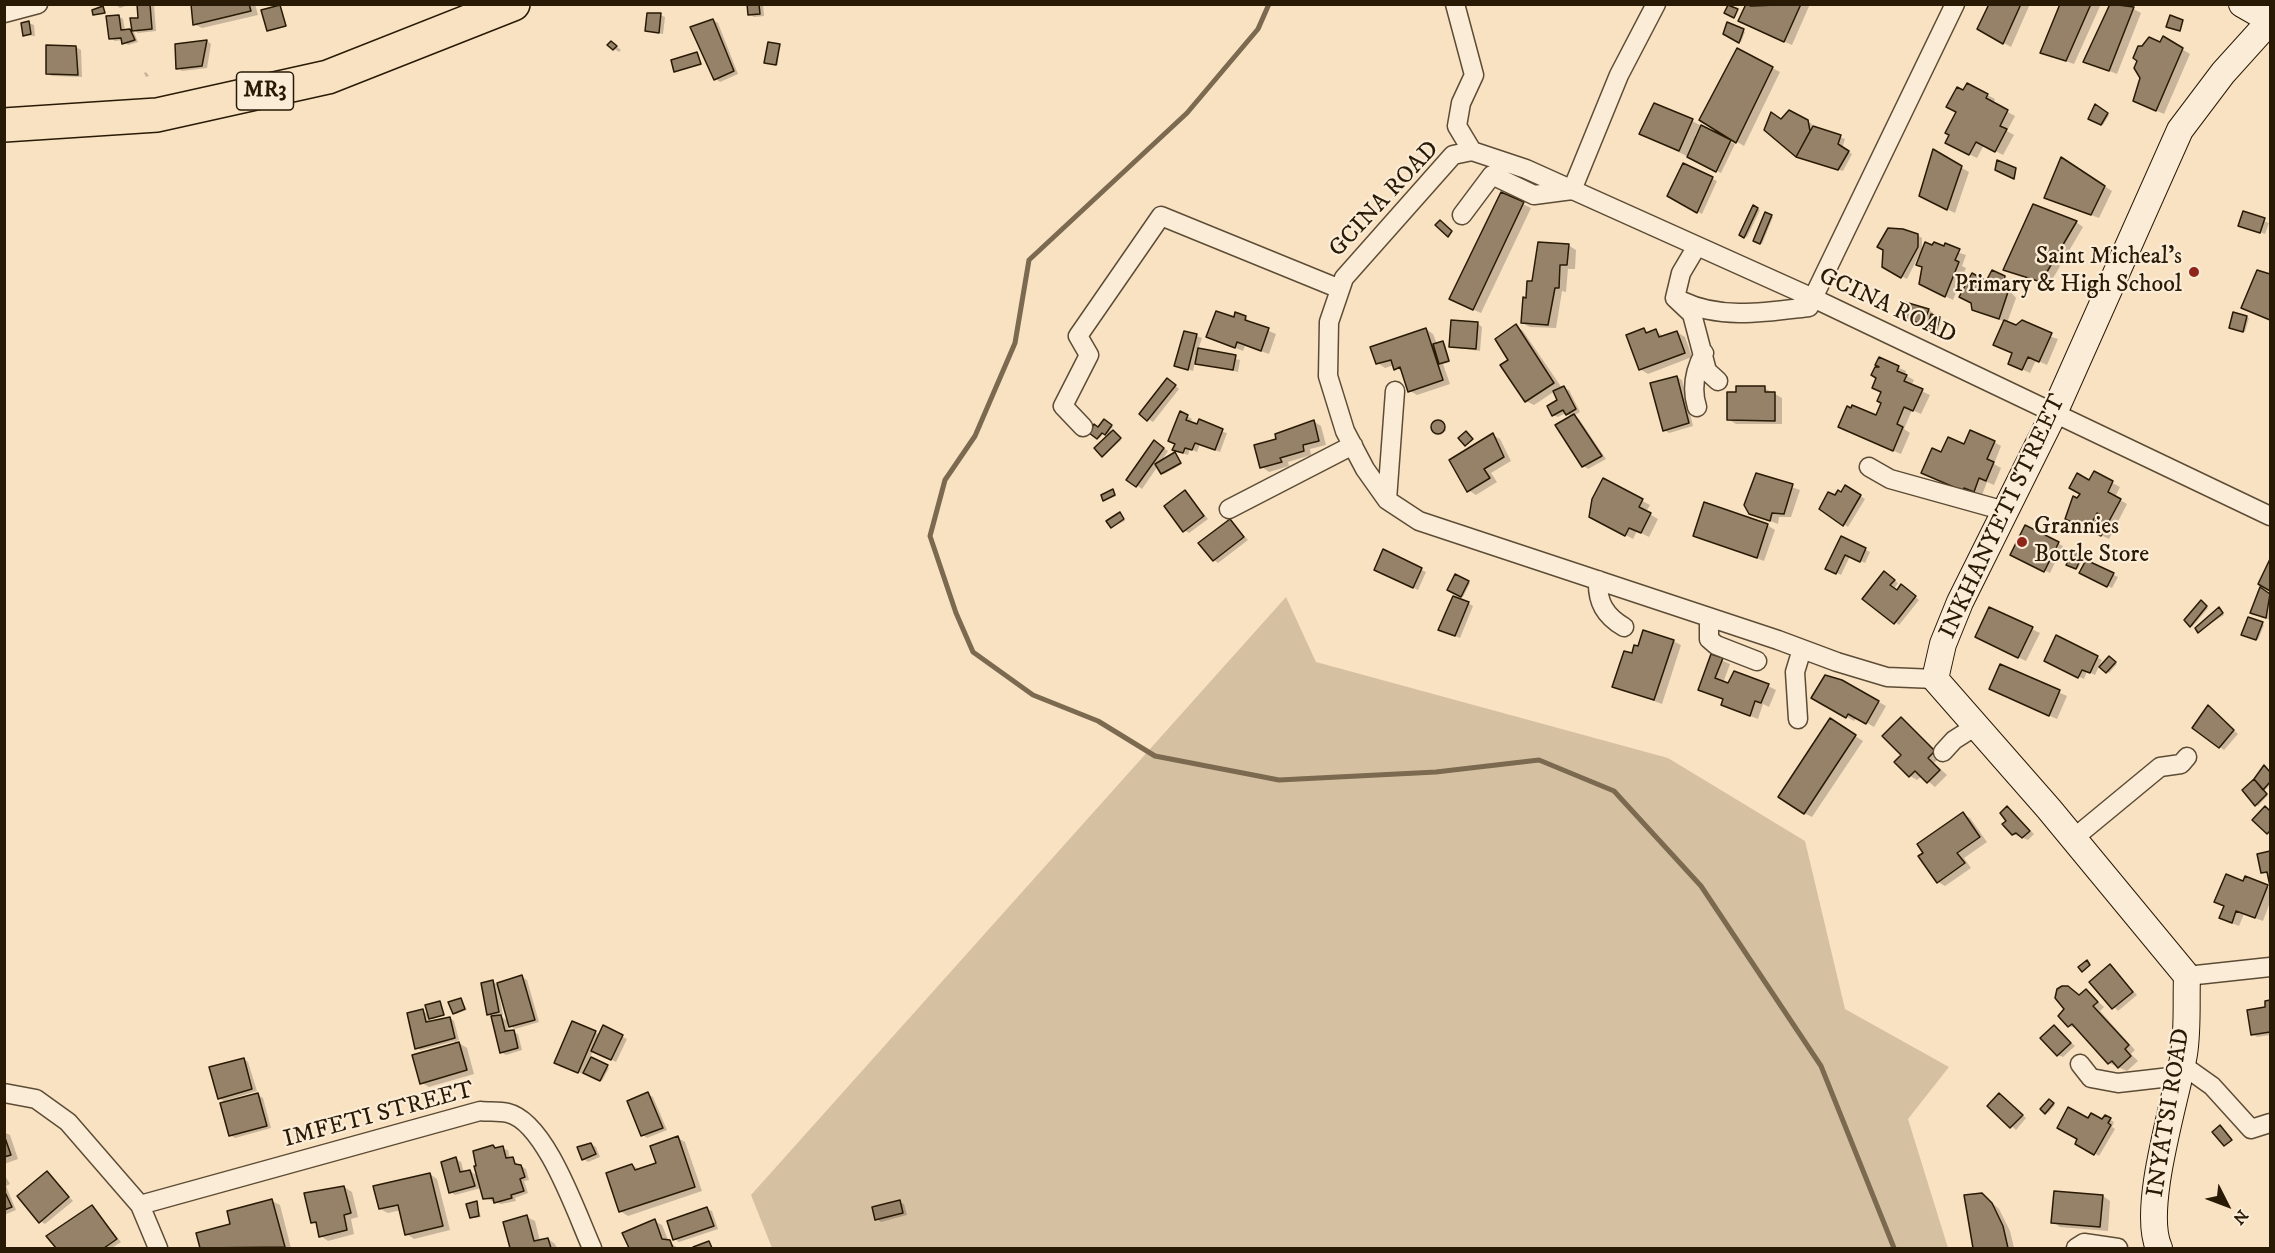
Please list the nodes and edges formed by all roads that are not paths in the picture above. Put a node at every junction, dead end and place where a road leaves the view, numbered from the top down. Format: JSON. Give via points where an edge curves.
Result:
{"nodes":[{"id":1,"x":38,"y":4,"type":"edge"},
{"id":2,"x":473,"y":4,"type":"edge"},
{"id":3,"x":513,"y":4,"type":"edge"},
{"id":4,"x":1455,"y":4,"type":"edge"},
{"id":5,"x":1656,"y":4,"type":"edge"},
{"id":6,"x":1954,"y":4,"type":"edge"},
{"id":7,"x":2242,"y":4,"type":"edge"},
{"id":8,"x":9,"y":10,"type":"edge"},
{"id":9,"x":2271,"y":20,"type":"edge"},
{"id":10,"x":4,"y":104,"type":"edge"},
{"id":11,"x":4,"y":125,"type":"edge"},
{"id":12,"x":1472,"y":151,"type":"junction"},
{"id":13,"x":1572,"y":190,"type":"junction"},
{"id":14,"x":1462,"y":215,"type":"dead end"},
{"id":15,"x":1697,"y":246,"type":"junction"},
{"id":16,"x":1340,"y":289,"type":"junction"},
{"id":17,"x":1675,"y":298,"type":"junction"},
{"id":18,"x":1811,"y":302,"type":"junction"},
{"id":19,"x":1704,"y":353,"type":"junction"},
{"id":20,"x":1718,"y":381,"type":"dead end"},
{"id":21,"x":1395,"y":391,"type":"dead end"},
{"id":22,"x":1697,"y":407,"type":"dead end"},
{"id":23,"x":2054,"y":413,"type":"junction"},
{"id":24,"x":1083,"y":427,"type":"dead end"},
{"id":25,"x":1353,"y":445,"type":"junction"},
{"id":26,"x":1869,"y":467,"type":"dead end"},
{"id":27,"x":1387,"y":500,"type":"junction"},
{"id":28,"x":1229,"y":509,"type":"dead end"},
{"id":29,"x":2005,"y":511,"type":"junction"},
{"id":30,"x":2271,"y":516,"type":"edge"},
{"id":31,"x":1598,"y":580,"type":"junction"},
{"id":32,"x":1709,"y":617,"type":"junction"},
{"id":33,"x":1624,"y":627,"type":"dead end"},
{"id":34,"x":1802,"y":649,"type":"junction"},
{"id":35,"x":1757,"y":661,"type":"dead end"},
{"id":36,"x":1935,"y":679,"type":"junction"},
{"id":37,"x":1798,"y":719,"type":"dead end"},
{"id":38,"x":1976,"y":726,"type":"junction"},
{"id":39,"x":1943,"y":752,"type":"dead end"},
{"id":40,"x":2187,"y":757,"type":"dead end"},
{"id":41,"x":2074,"y":838,"type":"junction"},
{"id":42,"x":2271,"y":967,"type":"edge"},
{"id":43,"x":2187,"y":976,"type":"junction"},
{"id":44,"x":2080,"y":1064,"type":"dead end"},
{"id":45,"x":2180,"y":1070,"type":"junction"},
{"id":46,"x":4,"y":1093,"type":"edge"},
{"id":47,"x":2271,"y":1124,"type":"edge"},
{"id":48,"x":140,"y":1205,"type":"junction"},
{"id":49,"x":158,"y":1248,"type":"edge"},
{"id":50,"x":592,"y":1248,"type":"edge"},
{"id":51,"x":2076,"y":1248,"type":"edge"},
{"id":52,"x":2118,"y":1248,"type":"edge"},
{"id":53,"x":2159,"y":1248,"type":"edge"}],
"edges":[{"from":1,"to":8,"type":"street"},
{"from":2,"to":10,"type":"highway","number":"MR3","via":[[329,66],[153,102]]},
{"from":3,"to":11,"type":"highway","number":"MR3","via":[[328,77],[157,115]]},
{"from":4,"to":12,"type":"street","via":[[1474,75],[1461,103],[1457,126]]},
{"from":5,"to":13,"type":"street","via":[[1619,75]]},
{"from":6,"to":18,"type":"street"},
{"from":7,"to":9,"type":"street"},
{"from":9,"to":23,"type":"street","name":"INKHANYETI STREET","via":[[2223,73],[2180,130]]},
{"from":12,"to":13,"type":"street","name":"GCINA ROAD"},
{"from":12,"to":16,"type":"street","name":"GCINA ROAD","via":[[1453,155],[1344,278]]},
{"from":13,"to":14,"type":"street","via":[[1534,195],[1492,175]]},
{"from":13,"to":15,"type":"street","name":"GCINA ROAD"},
{"from":15,"to":17,"type":"street","via":[[1681,273]]},
{"from":15,"to":18,"type":"street","name":"GCINA ROAD"},
{"from":16,"to":24,"type":"street","via":[[1161,216],[1078,336],[1089,355],[1063,406]]},
{"from":16,"to":25,"type":"street","name":"GCINA ROAD","via":[[1329,322],[1328,376]]},
{"from":17,"to":18,"type":"street","via":[[1700,310],[1761,314]]},
{"from":17,"to":19,"type":"street","via":[[1692,314]]},
{"from":18,"to":23,"type":"street","name":"GCINA ROAD"},
{"from":19,"to":20,"type":"street","via":[[1707,371]]},
{"from":19,"to":22,"type":"street","via":[[1694,383]]},
{"from":21,"to":27,"type":"street"},
{"from":23,"to":29,"type":"street","name":"INKHANYETI STREET"},
{"from":23,"to":30,"type":"street","name":"GCINA ROAD"},
{"from":25,"to":27,"type":"street","name":"GCINA ROAD"},
{"from":25,"to":28,"type":"street"},
{"from":26,"to":29,"type":"street","via":[[1890,479]]},
{"from":27,"to":31,"type":"street","name":"GCINA ROAD","via":[[1419,521]]},
{"from":29,"to":36,"type":"street","name":"INKHANYETI STREET","via":[[1960,602],[1943,644]]},
{"from":31,"to":32,"type":"street","name":"GCINA ROAD"},
{"from":31,"to":33,"type":"street","via":[[1597,596],[1604,610]]},
{"from":32,"to":34,"type":"street","name":"GCINA ROAD"},
{"from":32,"to":35,"type":"street","via":[[1709,639]]},
{"from":34,"to":36,"type":"street","name":"GCINA ROAD","via":[[1887,677]]},
{"from":34,"to":37,"type":"street","via":[[1796,672]]},
{"from":36,"to":38,"type":"street"},
{"from":38,"to":39,"type":"street"},
{"from":38,"to":41,"type":"street"},
{"from":40,"to":41,"type":"street","via":[[2181,764],[2160,767]]},
{"from":41,"to":43,"type":"street"},
{"from":42,"to":43,"type":"street"},
{"from":43,"to":45,"type":"street","name":"INYATSI ROAD"},
{"from":44,"to":45,"type":"street","via":[[2091,1078],[2118,1083]]},
{"from":45,"to":47,"type":"street","via":[[2212,1086],[2251,1129]]},
{"from":45,"to":53,"type":"street","name":"INYATSI ROAD","via":[[2155,1188]]},
{"from":46,"to":48,"type":"street","via":[[36,1099],[68,1122]]},
{"from":48,"to":49,"type":"street"},
{"from":48,"to":50,"type":"street","name":"IMFETI STREET","via":[[480,1111],[510,1113],[548,1149]]},
{"from":51,"to":52,"type":"street","via":[[2084,1243]]}]}
